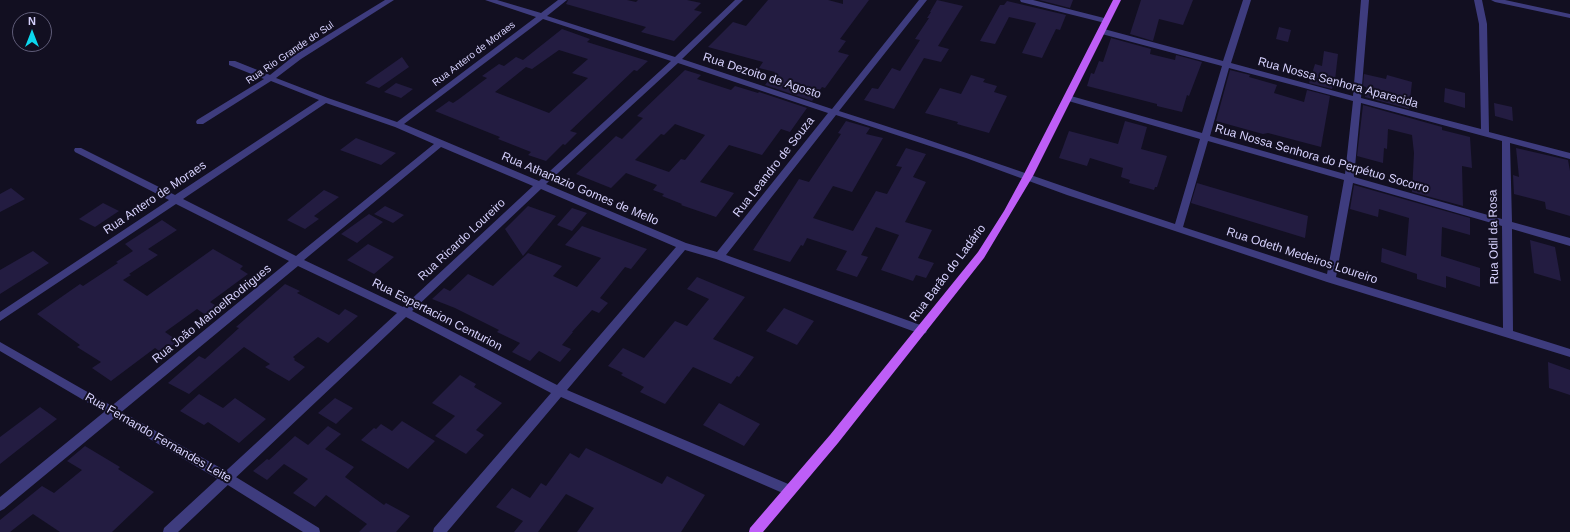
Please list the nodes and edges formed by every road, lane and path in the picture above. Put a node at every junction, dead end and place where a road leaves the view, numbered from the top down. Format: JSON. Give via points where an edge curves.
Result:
{"nodes":[{"id":1,"x":390,"y":0,"type":"edge"},
{"id":2,"x":489,"y":0,"type":"edge"},
{"id":3,"x":563,"y":0,"type":"edge"},
{"id":4,"x":739,"y":0,"type":"edge"},
{"id":5,"x":923,"y":0,"type":"edge"},
{"id":6,"x":1024,"y":0,"type":"edge"},
{"id":7,"x":1117,"y":0,"type":"edge"},
{"id":8,"x":1247,"y":0,"type":"edge"},
{"id":9,"x":1365,"y":0,"type":"edge"},
{"id":10,"x":1478,"y":0,"type":"edge"},
{"id":11,"x":1495,"y":0,"type":"edge"},
{"id":12,"x":542,"y":16,"type":"junction"},
{"id":13,"x":1570,"y":16,"type":"edge"},
{"id":14,"x":1103,"y":26,"type":"junction"},
{"id":15,"x":677,"y":60,"type":"junction"},
{"id":16,"x":232,"y":63,"type":"dead end"},
{"id":17,"x":1226,"y":65,"type":"junction"},
{"id":18,"x":271,"y":78,"type":"junction"},
{"id":19,"x":1068,"y":98,"type":"junction"},
{"id":20,"x":325,"y":100,"type":"junction"},
{"id":21,"x":1357,"y":100,"type":"junction"},
{"id":22,"x":833,"y":112,"type":"junction"},
{"id":23,"x":200,"y":122,"type":"dead end"},
{"id":24,"x":398,"y":125,"type":"junction"},
{"id":25,"x":1485,"y":134,"type":"junction"},
{"id":26,"x":1205,"y":138,"type":"junction"},
{"id":27,"x":1506,"y":140,"type":"junction"},
{"id":28,"x":440,"y":143,"type":"junction"},
{"id":29,"x":78,"y":150,"type":"dead end"},
{"id":30,"x":1570,"y":156,"type":"edge"},
{"id":31,"x":1028,"y":176,"type":"junction"},
{"id":32,"x":1349,"y":178,"type":"junction"},
{"id":33,"x":540,"y":185,"type":"junction"},
{"id":34,"x":174,"y":200,"type":"junction"},
{"id":35,"x":1507,"y":224,"type":"junction"},
{"id":36,"x":1178,"y":229,"type":"junction"},
{"id":37,"x":1570,"y":242,"type":"edge"},
{"id":38,"x":683,"y":246,"type":"junction"},
{"id":39,"x":719,"y":256,"type":"junction"},
{"id":40,"x":297,"y":261,"type":"junction"},
{"id":41,"x":1331,"y":279,"type":"junction"},
{"id":42,"x":405,"y":312,"type":"junction"},
{"id":43,"x":0,"y":317,"type":"edge"},
{"id":44,"x":922,"y":330,"type":"junction"},
{"id":45,"x":1508,"y":334,"type":"junction"},
{"id":46,"x":0,"y":346,"type":"edge"},
{"id":47,"x":1570,"y":354,"type":"edge"},
{"id":48,"x":560,"y":392,"type":"junction"},
{"id":49,"x":112,"y":412,"type":"junction"},
{"id":50,"x":227,"y":478,"type":"junction"},
{"id":51,"x":789,"y":490,"type":"junction"},
{"id":52,"x":0,"y":505,"type":"edge"},
{"id":53,"x":169,"y":532,"type":"edge"},
{"id":54,"x":314,"y":532,"type":"edge"},
{"id":55,"x":439,"y":532,"type":"edge"},
{"id":56,"x":755,"y":532,"type":"edge"}],
"edges":[{"from":1,"to":18,"type":"street","name":"Rua Rio Grande do Sul","via":[[298,57]]},
{"from":2,"to":12,"type":"street","name":"Rua Dezoito de Agosto"},
{"from":3,"to":12,"type":"street","name":"Rua Antero de Moraes"},
{"from":4,"to":15,"type":"street","name":"Rua Ricardo Loureiro"},
{"from":5,"to":22,"type":"street","name":"Rua Leandro de Souza"},
{"from":6,"to":14,"type":"street","name":"Rua Nossa Senhora Aparecida"},
{"from":7,"to":14,"type":"main road","name":"Rua Barão do Ladário"},
{"from":8,"to":17,"type":"street"},
{"from":9,"to":21,"type":"street"},
{"from":10,"to":25,"type":"street","via":[[1483,24]]},
{"from":11,"to":13,"type":"street"},
{"from":12,"to":15,"type":"street","name":"Rua Dezoito de Agosto"},
{"from":12,"to":24,"type":"street","name":"Rua Antero de Moraes"},
{"from":14,"to":17,"type":"street","name":"Rua Nossa Senhora Aparecida"},
{"from":14,"to":19,"type":"main road","name":"Rua Barão do Ladário"},
{"from":15,"to":22,"type":"street","name":"Rua Dezoito de Agosto"},
{"from":15,"to":33,"type":"street","name":"Rua Ricardo Loureiro"},
{"from":16,"to":18,"type":"street","name":"Rua Athanazio Gomes de Mello"},
{"from":17,"to":21,"type":"street","name":"Rua Nossa Senhora Aparecida"},
{"from":17,"to":26,"type":"street"},
{"from":18,"to":20,"type":"street","name":"Rua Athanazio Gomes de Mello"},
{"from":18,"to":23,"type":"street","name":"Rua Rio Grande do Sul"},
{"from":19,"to":26,"type":"street","name":"Rua Nossa Senhora do Perpétuo Socorro"},
{"from":19,"to":31,"type":"main road","name":"Rua Barão do Ladário"},
{"from":20,"to":24,"type":"street","name":"Rua Athanazio Gomes de Mello"},
{"from":20,"to":34,"type":"street","name":"Rua Antero de Moraes"},
{"from":21,"to":25,"type":"street","name":"Rua Nossa Senhora Aparecida"},
{"from":21,"to":32,"type":"street"},
{"from":22,"to":31,"type":"street","name":"Rua Dezoito de Agosto"},
{"from":22,"to":39,"type":"street","name":"Rua Leandro de Souza"},
{"from":24,"to":28,"type":"street","name":"Rua Athanazio Gomes de Mello"},
{"from":25,"to":27,"type":"street","name":"Rua Nossa Senhora Aparecida"},
{"from":26,"to":32,"type":"street","name":"Rua Nossa Senhora do Perpétuo Socorro"},
{"from":26,"to":36,"type":"street"},
{"from":27,"to":30,"type":"street","name":"Rua Nossa Senhora Aparecida"},
{"from":27,"to":35,"type":"street","name":"Rua Odil da Rosa"},
{"from":28,"to":33,"type":"street","name":"Rua Athanazio Gomes de Mello"},
{"from":28,"to":40,"type":"street","name":"Rua João ManoelRodrigues"},
{"from":29,"to":34,"type":"street","name":"Rua Espertacion Centurion"},
{"from":31,"to":36,"type":"street","name":"Rua Odeth Medeiros Loureiro","via":[[1070,193]]},
{"from":31,"to":44,"type":"main road","name":"Rua Barão do Ladário","via":[[981,255]]},
{"from":32,"to":35,"type":"street","name":"Rua Nossa Senhora do Perpétuo Socorro"},
{"from":32,"to":41,"type":"street"},
{"from":33,"to":38,"type":"street","name":"Rua Athanazio Gomes de Mello"},
{"from":33,"to":42,"type":"street","name":"Rua Ricardo Loureiro"},
{"from":34,"to":40,"type":"street","name":"Rua Espertacion Centurion"},
{"from":34,"to":43,"type":"street","name":"Rua Antero de Moraes"},
{"from":35,"to":37,"type":"street","name":"Rua Nossa Senhora do Perpétuo Socorro"},
{"from":35,"to":45,"type":"street","name":"Rua Odil da Rosa"},
{"from":36,"to":41,"type":"street","name":"Rua Odeth Medeiros Loureiro"},
{"from":38,"to":39,"type":"street","name":"Rua Athanazio Gomes de Mello"},
{"from":38,"to":48,"type":"street"},
{"from":39,"to":44,"type":"street","name":"Rua Athanazio Gomes de Mello"},
{"from":40,"to":42,"type":"street","name":"Rua Espertacion Centurion"},
{"from":40,"to":49,"type":"street","name":"Rua João ManoelRodrigues"},
{"from":41,"to":45,"type":"street","name":"Rua Odeth Medeiros Loureiro"},
{"from":42,"to":48,"type":"street","name":"Rua Espertacion Centurion"},
{"from":42,"to":50,"type":"street","name":"Rua Ricardo Loureiro"},
{"from":44,"to":51,"type":"main road","name":"Rua Barão do Ladário","via":[[834,440]]},
{"from":45,"to":47,"type":"street","name":"Rua Odeth Medeiros Loureiro"},
{"from":46,"to":49,"type":"street","name":"Rua Fernando Fernandes Leite"},
{"from":48,"to":51,"type":"street","name":"Rua Espertacion Centurion"},
{"from":48,"to":55,"type":"street"},
{"from":49,"to":50,"type":"street","name":"Rua Fernando Fernandes Leite"},
{"from":49,"to":52,"type":"street","name":"Rua João ManoelRodrigues"},
{"from":50,"to":53,"type":"street","name":"Rua Ricardo Loureiro"},
{"from":50,"to":54,"type":"street","name":"Rua Fernando Fernandes Leite"},
{"from":51,"to":56,"type":"main road","name":"Rua Barão do Ladário"}]}
